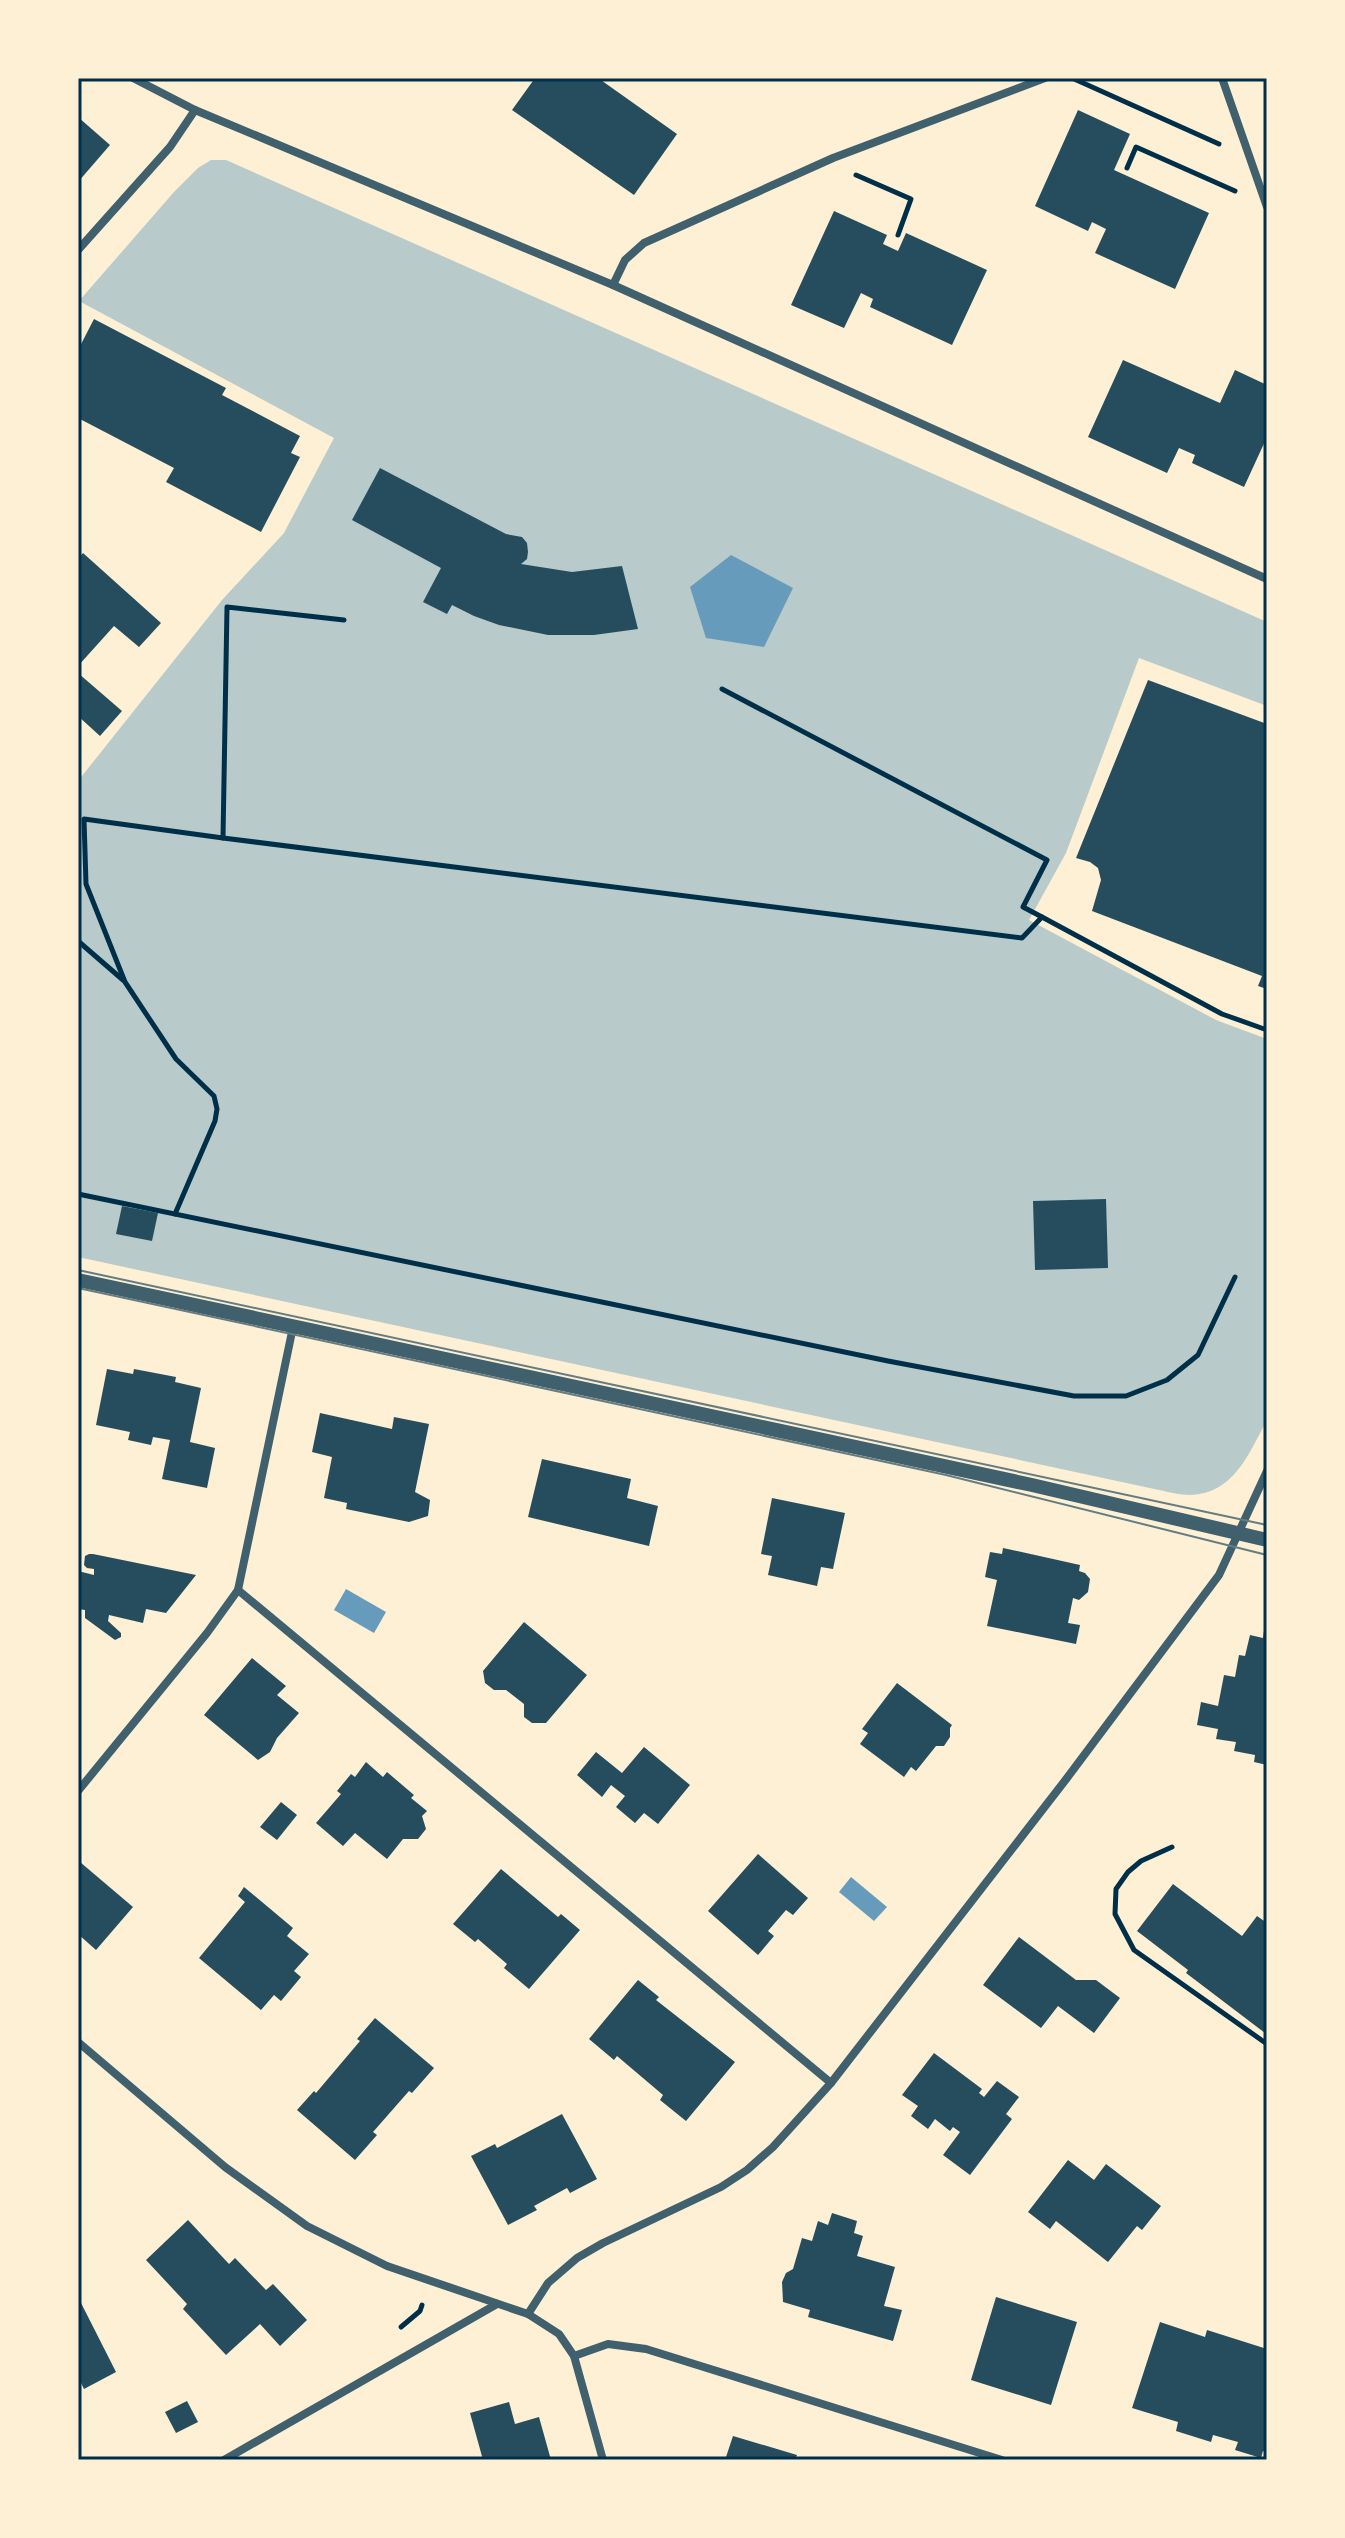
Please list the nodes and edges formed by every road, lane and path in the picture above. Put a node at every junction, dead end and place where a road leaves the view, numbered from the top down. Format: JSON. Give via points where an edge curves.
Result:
{"nodes":[{"id":1,"x":133,"y":78,"type":"edge"},
{"id":2,"x":1045,"y":78,"type":"edge"},
{"id":3,"x":1072,"y":78,"type":"edge"},
{"id":4,"x":1222,"y":78,"type":"edge"},
{"id":5,"x":195,"y":110,"type":"junction"},
{"id":6,"x":833,"y":158,"type":"junction"},
{"id":7,"x":1250,"y":158,"type":"junction"},
{"id":8,"x":1127,"y":168,"type":"dead end"},
{"id":9,"x":1262,"y":193,"type":"junction"},
{"id":10,"x":1267,"y":207,"type":"edge"},
{"id":11,"x":898,"y":235,"type":"dead end"},
{"id":12,"x":78,"y":250,"type":"edge"},
{"id":13,"x":613,"y":285,"type":"junction"},
{"id":14,"x":1267,"y":579,"type":"edge"},
{"id":15,"x":344,"y":620,"type":"dead end"},
{"id":16,"x":722,"y":689,"type":"dead end"},
{"id":17,"x":223,"y":838,"type":"junction"},
{"id":18,"x":1042,"y":917,"type":"junction"},
{"id":19,"x":78,"y":941,"type":"edge"},
{"id":20,"x":125,"y":982,"type":"junction"},
{"id":21,"x":1267,"y":1030,"type":"edge"},
{"id":22,"x":78,"y":1194,"type":"edge"},
{"id":23,"x":175,"y":1214,"type":"junction"},
{"id":24,"x":1235,"y":1277,"type":"dead end"},
{"id":25,"x":78,"y":1280,"type":"edge"},
{"id":26,"x":293,"y":1327,"type":"junction"},
{"id":27,"x":1267,"y":1471,"type":"edge"},
{"id":28,"x":1238,"y":1534,"type":"junction"},
{"id":29,"x":1267,"y":1540,"type":"edge"},
{"id":30,"x":238,"y":1590,"type":"junction"},
{"id":31,"x":78,"y":1791,"type":"edge"},
{"id":32,"x":1172,"y":1847,"type":"dead end"},
{"id":33,"x":78,"y":2042,"type":"edge"},
{"id":34,"x":1267,"y":2044,"type":"edge"},
{"id":35,"x":831,"y":2083,"type":"junction"},
{"id":36,"x":497,"y":2304,"type":"junction"},
{"id":37,"x":422,"y":2305,"type":"dead end"},
{"id":38,"x":528,"y":2314,"type":"junction"},
{"id":39,"x":408,"y":2322,"type":"dead end"},
{"id":40,"x":574,"y":2356,"type":"junction"},
{"id":41,"x":224,"y":2460,"type":"edge"},
{"id":42,"x":603,"y":2460,"type":"edge"},
{"id":43,"x":1002,"y":2460,"type":"edge"}],
"edges":[{"from":1,"to":5,"type":"street"},
{"from":2,"to":6,"type":"street"},
{"from":3,"to":7,"type":"path"},
{"from":4,"to":7,"type":"street"},
{"from":5,"to":12,"type":"street","via":[[170,147]]},
{"from":5,"to":13,"type":"street"},
{"from":6,"to":11,"type":"path","via":[[845,170],[911,199]]},
{"from":6,"to":13,"type":"street","via":[[644,243],[625,260]]},
{"from":7,"to":9,"type":"street"},
{"from":8,"to":9,"type":"path","via":[[1136,147],[1248,197]]},
{"from":9,"to":10,"type":"street"},
{"from":13,"to":14,"type":"street"},
{"from":15,"to":17,"type":"path","via":[[227,607]]},
{"from":16,"to":18,"type":"path","via":[[1047,860],[1023,907]]},
{"from":17,"to":18,"type":"path","via":[[1022,938]]},
{"from":17,"to":20,"type":"path","via":[[84,819],[86,884]]},
{"from":18,"to":21,"type":"path","via":[[1222,1014]]},
{"from":19,"to":20,"type":"path"},
{"from":20,"to":23,"type":"path","via":[[176,1059],[214,1096],[217,1109]]},
{"from":22,"to":23,"type":"path"},
{"from":23,"to":24,"type":"path","via":[[1074,1396],[1126,1396],[1167,1380],[1198,1355]]},
{"from":25,"to":26,"type":"street"},
{"from":26,"to":28,"type":"street"},
{"from":26,"to":30,"type":"street"},
{"from":27,"to":28,"type":"street"},
{"from":28,"to":29,"type":"street"},
{"from":28,"to":35,"type":"street","via":[[1219,1575]]},
{"from":30,"to":31,"type":"street"},
{"from":30,"to":35,"type":"street"},
{"from":32,"to":34,"type":"path","via":[[1128,1872],[1116,1889],[1115,1914],[1134,1950]]},
{"from":33,"to":36,"type":"street","via":[[225,2167],[307,2226],[387,2266]]},
{"from":35,"to":38,"type":"street","via":[[747,2170],[577,2258],[548,2283]]},
{"from":36,"to":38,"type":"street"},
{"from":36,"to":41,"type":"street"},
{"from":37,"to":39,"type":"path"},
{"from":38,"to":40,"type":"street","via":[[559,2334]]},
{"from":40,"to":42,"type":"street"},
{"from":40,"to":43,"type":"street","via":[[608,2344],[646,2349]]}]}
